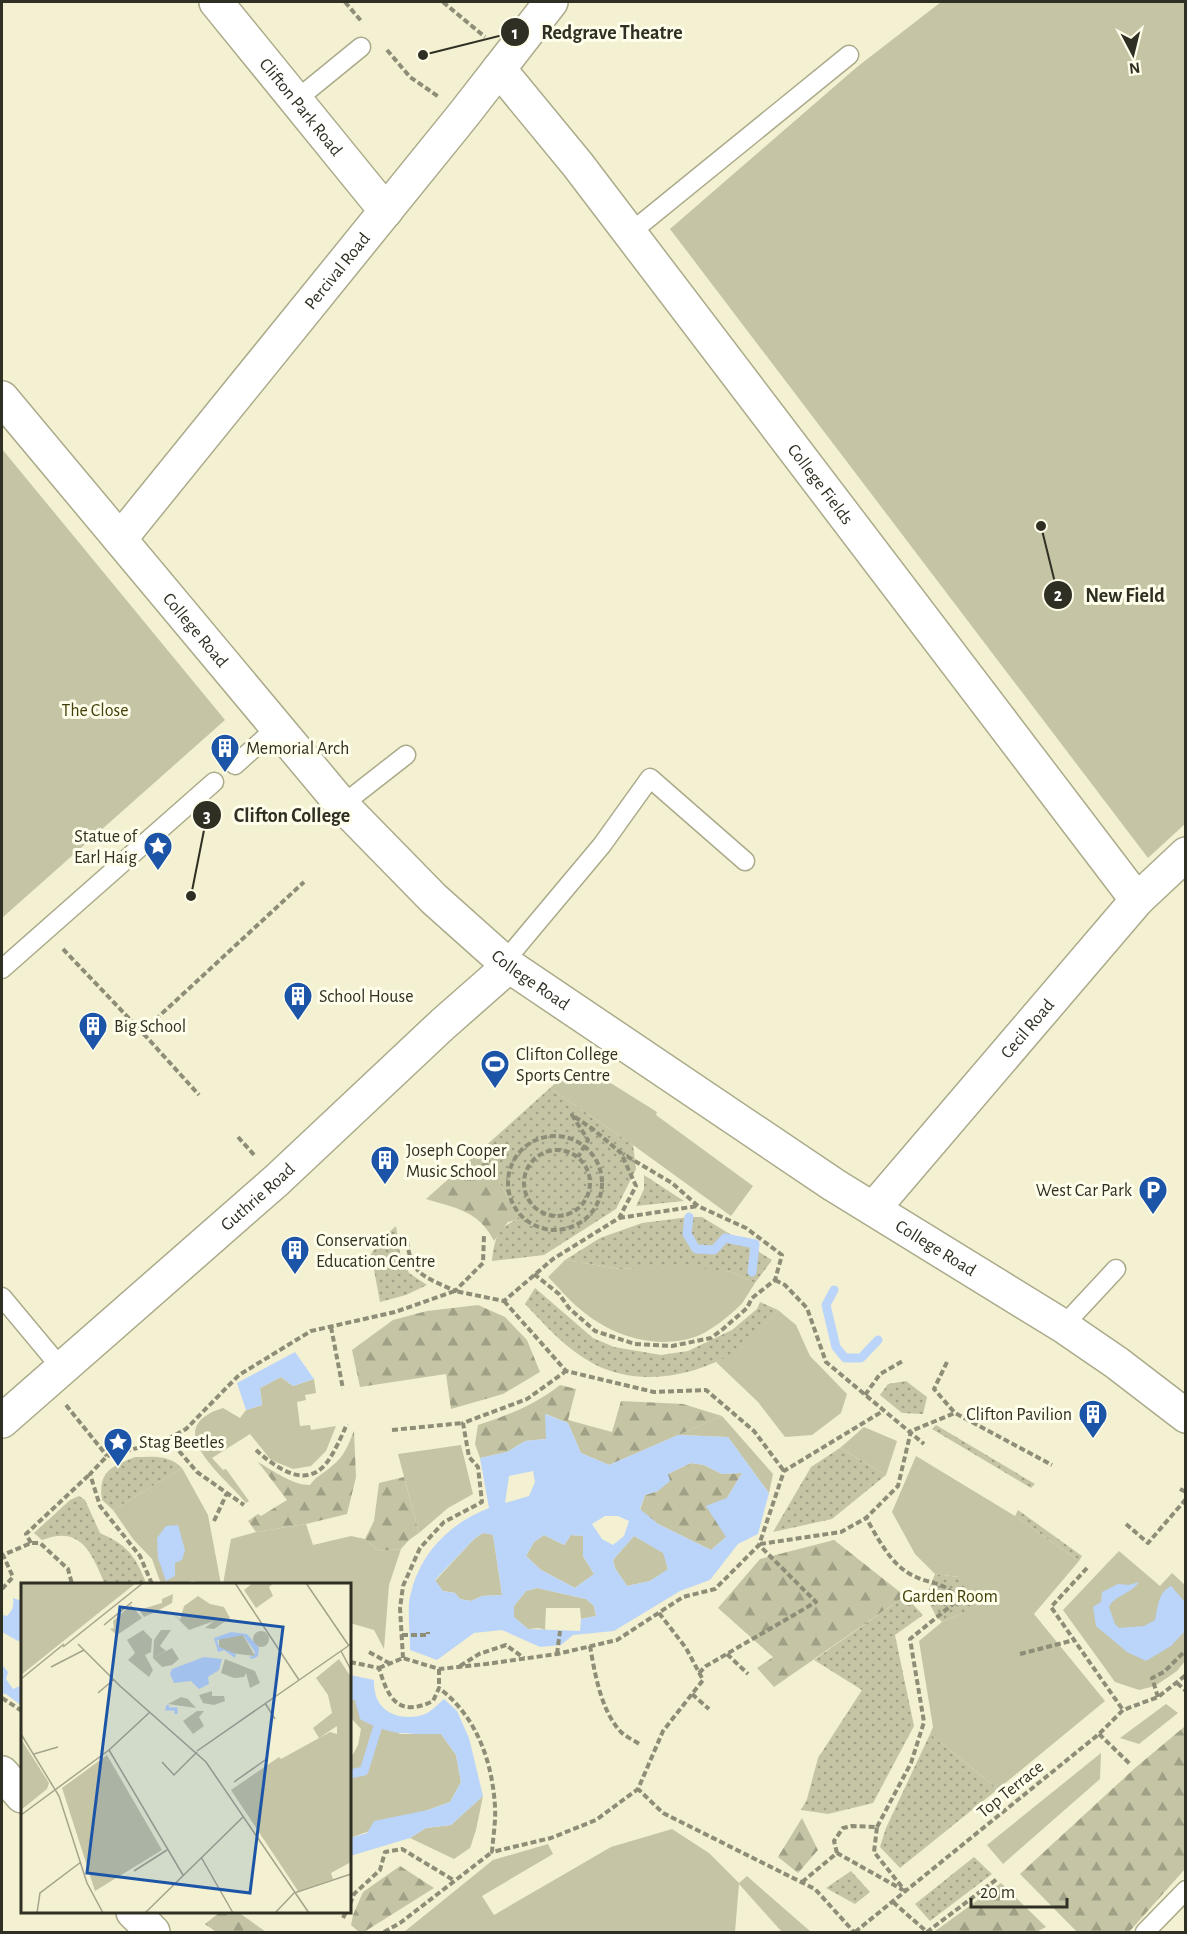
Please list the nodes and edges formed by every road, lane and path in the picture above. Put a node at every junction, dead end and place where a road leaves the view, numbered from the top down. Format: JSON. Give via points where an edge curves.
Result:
{"nodes":[{"id":1,"x":216,"y":2,"type":"edge"},
{"id":2,"x":345,"y":2,"type":"edge"},
{"id":3,"x":443,"y":2,"type":"edge"},
{"id":4,"x":551,"y":2,"type":"edge"},
{"id":5,"x":367,"y":27,"type":"dead end"},
{"id":6,"x":381,"y":44,"type":"dead end"},
{"id":7,"x":361,"y":47,"type":"dead end"},
{"id":8,"x":849,"y":55,"type":"dead end"},
{"id":9,"x":504,"y":63,"type":"junction"},
{"id":10,"x":296,"y":100,"type":"junction"},
{"id":11,"x":464,"y":114,"type":"junction"},
{"id":12,"x":386,"y":211,"type":"junction"},
{"id":13,"x":630,"y":233,"type":"junction"},
{"id":14,"x":2,"y":398,"type":"edge"},
{"id":15,"x":120,"y":539,"type":"junction"},
{"id":16,"x":276,"y":728,"type":"junction"},
{"id":17,"x":406,"y":755,"type":"dead end"},
{"id":18,"x":235,"y":765,"type":"dead end"},
{"id":19,"x":214,"y":782,"type":"dead end"},
{"id":20,"x":342,"y":805,"type":"junction"},
{"id":21,"x":1185,"y":854,"type":"edge"},
{"id":22,"x":745,"y":861,"type":"dead end"},
{"id":23,"x":304,"y":882,"type":"dead end"},
{"id":24,"x":1137,"y":900,"type":"junction"},
{"id":25,"x":45,"y":932,"type":"junction"},
{"id":26,"x":506,"y":964,"type":"junction"},
{"id":27,"x":2,"y":969,"type":"edge"},
{"id":28,"x":142,"y":1032,"type":"junction"},
{"id":29,"x":199,"y":1095,"type":"dead end"},
{"id":30,"x":585,"y":1147,"type":"junction"},
{"id":31,"x":621,"y":1154,"type":"junction"},
{"id":32,"x":578,"y":1157,"type":"junction"},
{"id":33,"x":698,"y":1206,"type":"junction"},
{"id":34,"x":874,"y":1208,"type":"junction"},
{"id":35,"x":619,"y":1218,"type":"junction"},
{"id":36,"x":484,"y":1235,"type":"dead end"},
{"id":37,"x":407,"y":1241,"type":"dead end"},
{"id":38,"x":1116,"y":1269,"type":"dead end"},
{"id":39,"x":534,"y":1274,"type":"junction"},
{"id":40,"x":775,"y":1280,"type":"junction"},
{"id":41,"x":455,"y":1291,"type":"junction"},
{"id":42,"x":2,"y":1297,"type":"edge"},
{"id":43,"x":504,"y":1301,"type":"junction"},
{"id":44,"x":1063,"y":1326,"type":"junction"},
{"id":45,"x":331,"y":1327,"type":"junction"},
{"id":46,"x":903,"y":1361,"type":"dead end"},
{"id":47,"x":947,"y":1362,"type":"dead end"},
{"id":48,"x":566,"y":1371,"type":"junction"},
{"id":49,"x":55,"y":1376,"type":"junction"},
{"id":50,"x":343,"y":1389,"type":"dead end"},
{"id":51,"x":865,"y":1395,"type":"junction"},
{"id":52,"x":1181,"y":1404,"type":"edge"},
{"id":53,"x":883,"y":1411,"type":"junction"},
{"id":54,"x":955,"y":1413,"type":"junction"},
{"id":55,"x":2,"y":1421,"type":"edge"},
{"id":56,"x":463,"y":1423,"type":"junction"},
{"id":57,"x":347,"y":1424,"type":"dead end"},
{"id":58,"x":392,"y":1430,"type":"dead end"},
{"id":59,"x":911,"y":1431,"type":"junction"},
{"id":60,"x":164,"y":1441,"type":"junction"},
{"id":61,"x":924,"y":1444,"type":"dead end"},
{"id":62,"x":256,"y":1450,"type":"dead end"},
{"id":63,"x":107,"y":1456,"type":"junction"},
{"id":64,"x":1052,"y":1465,"type":"dead end"},
{"id":65,"x":784,"y":1471,"type":"junction"},
{"id":66,"x":90,"y":1474,"type":"junction"},
{"id":67,"x":1180,"y":1488,"type":"dead end"},
{"id":68,"x":1185,"y":1492,"type":"edge"},
{"id":69,"x":226,"y":1493,"type":"junction"},
{"id":70,"x":1185,"y":1499,"type":"edge"},
{"id":71,"x":244,"y":1505,"type":"dead end"},
{"id":72,"x":866,"y":1518,"type":"junction"},
{"id":73,"x":214,"y":1521,"type":"dead end"},
{"id":74,"x":1126,"y":1524,"type":"dead end"},
{"id":75,"x":32,"y":1542,"type":"junction"},
{"id":76,"x":759,"y":1545,"type":"junction"},
{"id":77,"x":1087,"y":1568,"type":"dead end"},
{"id":78,"x":72,"y":1583,"type":"edge"},
{"id":79,"x":152,"y":1583,"type":"edge"},
{"id":80,"x":2,"y":1589,"type":"edge"},
{"id":81,"x":659,"y":1613,"type":"junction"},
{"id":82,"x":560,"y":1631,"type":"dead end"},
{"id":83,"x":428,"y":1632,"type":"dead end"},
{"id":84,"x":402,"y":1635,"type":"junction"},
{"id":85,"x":1075,"y":1640,"type":"junction"},
{"id":86,"x":590,"y":1646,"type":"junction"},
{"id":87,"x":1185,"y":1650,"type":"edge"},
{"id":88,"x":369,"y":1652,"type":"dead end"},
{"id":89,"x":557,"y":1654,"type":"junction"},
{"id":90,"x":727,"y":1654,"type":"junction"},
{"id":91,"x":1020,"y":1654,"type":"dead end"},
{"id":92,"x":403,"y":1658,"type":"junction"},
{"id":93,"x":524,"y":1659,"type":"junction"},
{"id":94,"x":351,"y":1662,"type":"edge"},
{"id":95,"x":389,"y":1664,"type":"junction"},
{"id":96,"x":459,"y":1667,"type":"junction"},
{"id":97,"x":379,"y":1668,"type":"junction"},
{"id":98,"x":439,"y":1669,"type":"junction"},
{"id":99,"x":699,"y":1673,"type":"junction"},
{"id":100,"x":748,"y":1674,"type":"dead end"},
{"id":101,"x":1185,"y":1675,"type":"edge"},
{"id":102,"x":1177,"y":1683,"type":"junction"},
{"id":103,"x":439,"y":1688,"type":"junction"},
{"id":104,"x":1185,"y":1691,"type":"edge"},
{"id":105,"x":692,"y":1694,"type":"junction"},
{"id":106,"x":1158,"y":1697,"type":"junction"},
{"id":107,"x":2,"y":1698,"type":"edge"},
{"id":108,"x":709,"y":1709,"type":"dead end"},
{"id":109,"x":21,"y":1710,"type":"edge"},
{"id":110,"x":1123,"y":1710,"type":"junction"},
{"id":111,"x":1099,"y":1734,"type":"junction"},
{"id":112,"x":641,"y":1745,"type":"dead end"},
{"id":113,"x":1130,"y":1764,"type":"dead end"},
{"id":114,"x":2,"y":1773,"type":"edge"},
{"id":115,"x":638,"y":1790,"type":"junction"},
{"id":116,"x":21,"y":1795,"type":"edge"},
{"id":117,"x":877,"y":1827,"type":"junction"},
{"id":118,"x":492,"y":1852,"type":"junction"},
{"id":119,"x":837,"y":1853,"type":"junction"},
{"id":120,"x":997,"y":1880,"type":"dead end"},
{"id":121,"x":455,"y":1881,"type":"junction"},
{"id":122,"x":802,"y":1882,"type":"junction"},
{"id":123,"x":1185,"y":1890,"type":"edge"},
{"id":124,"x":906,"y":1892,"type":"junction"},
{"id":125,"x":351,"y":1902,"type":"edge"},
{"id":126,"x":893,"y":1902,"type":"junction"},
{"id":127,"x":135,"y":1913,"type":"edge"},
{"id":128,"x":345,"y":1913,"type":"edge"},
{"id":129,"x":343,"y":1918,"type":"dead end"},
{"id":130,"x":153,"y":1932,"type":"edge"},
{"id":131,"x":384,"y":1932,"type":"edge"},
{"id":132,"x":855,"y":1932,"type":"edge"},
{"id":133,"x":1145,"y":1932,"type":"edge"}],
"edges":[{"from":1,"to":10,"type":"street","name":"Clifton Park Road"},
{"from":2,"to":5,"type":"path"},
{"from":3,"to":9,"type":"path"},
{"from":4,"to":9,"type":"street","name":"Percival Road"},
{"from":6,"to":11,"type":"path","via":[[410,77]]},
{"from":7,"to":10,"type":"lane"},
{"from":8,"to":13,"type":"lane"},
{"from":9,"to":11,"type":"street","name":"Percival Road"},
{"from":9,"to":13,"type":"street","name":"College Fields"},
{"from":10,"to":12,"type":"street","name":"Clifton Park Road"},
{"from":11,"to":12,"type":"street","name":"Percival Road"},
{"from":12,"to":15,"type":"street","name":"Percival Road"},
{"from":13,"to":24,"type":"street","name":"College Fields"},
{"from":14,"to":15,"type":"street","name":"College Road"},
{"from":15,"to":16,"type":"street","name":"College Road"},
{"from":16,"to":18,"type":"lane"},
{"from":16,"to":20,"type":"street","name":"College Road"},
{"from":17,"to":20,"type":"lane"},
{"from":19,"to":25,"type":"lane"},
{"from":20,"to":26,"type":"street","name":"College Road","via":[[434,899]]},
{"from":21,"to":24,"type":"street","name":"Cecil Road"},
{"from":22,"to":26,"type":"lane","via":[[650,778],[602,845]]},
{"from":23,"to":28,"type":"path"},
{"from":24,"to":34,"type":"street","name":"Cecil Road"},
{"from":25,"to":27,"type":"lane"},
{"from":25,"to":28,"type":"path"},
{"from":26,"to":34,"type":"street","name":"College Road","via":[[824,1179]]},
{"from":26,"to":49,"type":"street","name":"Guthrie Road","via":[[277,1180]]},
{"from":28,"to":29,"type":"path"},
{"from":30,"to":30,"type":"path","via":[[564,1136],[549,1136],[534,1140],[521,1150],[507,1179],[515,1209],[526,1221],[556,1231],[586,1220],[596,1208],[603,1179],[599,1164]]},
{"from":30,"to":31,"type":"path","via":[[588,1140],[572,1115]]},
{"from":30,"to":32,"type":"path"},
{"from":31,"to":33,"type":"path","via":[[672,1183]]},
{"from":31,"to":35,"type":"path","via":[[636,1186]]},
{"from":32,"to":32,"type":"path","via":[[589,1174],[590,1185],[581,1204],[563,1215],[543,1212],[534,1206],[527,1197],[524,1176],[536,1157],[557,1150]]},
{"from":33,"to":35,"type":"path"},
{"from":33,"to":40,"type":"path","via":[[746,1228],[782,1255]]},
{"from":34,"to":44,"type":"street","name":"College Road"},
{"from":35,"to":39,"type":"path"},
{"from":36,"to":41,"type":"path","via":[[483,1263]]},
{"from":37,"to":41,"type":"path","via":[[409,1259],[423,1276]]},
{"from":38,"to":44,"type":"lane"},
{"from":39,"to":40,"type":"path","via":[[595,1331],[635,1344],[672,1346],[711,1338]]},
{"from":39,"to":43,"type":"path"},
{"from":40,"to":51,"type":"path","via":[[807,1308],[826,1362]]},
{"from":41,"to":43,"type":"path"},
{"from":41,"to":45,"type":"path","via":[[395,1312]]},
{"from":42,"to":49,"type":"lane"},
{"from":43,"to":48,"type":"path"},
{"from":44,"to":52,"type":"street","name":"College Road"},
{"from":45,"to":50,"type":"path"},
{"from":45,"to":60,"type":"path","via":[[311,1331],[239,1374],[186,1429]]},
{"from":46,"to":51,"type":"path","via":[[880,1374]]},
{"from":47,"to":54,"type":"path","via":[[934,1389]]},
{"from":48,"to":56,"type":"path","via":[[527,1400]]},
{"from":48,"to":65,"type":"path","via":[[654,1392],[706,1390],[754,1431]]},
{"from":49,"to":55,"type":"street","name":"Guthrie Road"},
{"from":49,"to":63,"type":"path"},
{"from":51,"to":53,"type":"path"},
{"from":53,"to":59,"type":"path"},
{"from":53,"to":65,"type":"path"},
{"from":54,"to":59,"type":"path"},
{"from":54,"to":64,"type":"path"},
{"from":56,"to":58,"type":"path"},
{"from":56,"to":84,"type":"path","via":[[469,1457],[478,1467],[482,1502],[444,1522],[420,1548],[403,1586]]},
{"from":57,"to":62,"type":"path","via":[[329,1460],[317,1472],[290,1474]]},
{"from":59,"to":61,"type":"path"},
{"from":59,"to":72,"type":"path","via":[[897,1486]]},
{"from":60,"to":63,"type":"path"},
{"from":60,"to":69,"type":"path","via":[[179,1451],[196,1472]]},
{"from":63,"to":66,"type":"path"},
{"from":65,"to":76,"type":"path"},
{"from":66,"to":75,"type":"path","via":[[26,1534]]},
{"from":66,"to":79,"type":"path","via":[[100,1506],[140,1556]]},
{"from":67,"to":68,"type":"path"},
{"from":69,"to":71,"type":"path"},
{"from":69,"to":73,"type":"path"},
{"from":70,"to":74,"type":"path","via":[[1148,1543]]},
{"from":72,"to":76,"type":"path","via":[[841,1532]]},
{"from":72,"to":117,"type":"path","via":[[896,1563],[912,1576],[951,1589],[958,1600],[910,1639],[924,1722],[911,1763]]},
{"from":75,"to":78,"type":"path","via":[[40,1543],[69,1569]]},
{"from":75,"to":80,"type":"path","via":[[3,1555],[13,1577]]},
{"from":76,"to":81,"type":"path","via":[[715,1589],[682,1597]]},
{"from":76,"to":90,"type":"path","via":[[816,1602]]},
{"from":77,"to":85,"type":"path","via":[[1051,1607]]},
{"from":81,"to":86,"type":"path","via":[[618,1640]]},
{"from":81,"to":99,"type":"path","via":[[686,1648]]},
{"from":82,"to":89,"type":"path"},
{"from":83,"to":84,"type":"path"},
{"from":84,"to":92,"type":"path"},
{"from":85,"to":91,"type":"path"},
{"from":85,"to":110,"type":"path"},
{"from":86,"to":89,"type":"path"},
{"from":86,"to":112,"type":"path","via":[[609,1713],[621,1732]]},
{"from":87,"to":106,"type":"path","via":[[1164,1672],[1152,1678]]},
{"from":88,"to":95,"type":"path"},
{"from":89,"to":93,"type":"path"},
{"from":90,"to":99,"type":"path"},
{"from":90,"to":100,"type":"path"},
{"from":92,"to":95,"type":"path"},
{"from":92,"to":98,"type":"path"},
{"from":93,"to":96,"type":"path"},
{"from":93,"to":96,"type":"path","via":[[506,1645],[479,1654]]},
{"from":94,"to":97,"type":"path"},
{"from":95,"to":97,"type":"path"},
{"from":96,"to":98,"type":"path"},
{"from":97,"to":103,"type":"path","via":[[392,1701],[406,1707],[421,1707],[433,1701]]},
{"from":98,"to":103,"type":"path"},
{"from":99,"to":105,"type":"path","via":[[703,1680]]},
{"from":101,"to":102,"type":"path","name":"Top Terrace"},
{"from":102,"to":104,"type":"path"},
{"from":102,"to":106,"type":"path","name":"Top Terrace"},
{"from":103,"to":118,"type":"path","via":[[465,1712],[480,1738],[495,1806]]},
{"from":105,"to":108,"type":"path"},
{"from":105,"to":115,"type":"path","via":[[663,1731]]},
{"from":106,"to":110,"type":"path","name":"Top Terrace"},
{"from":107,"to":109,"type":"path"},
{"from":110,"to":111,"type":"path","name":"Top Terrace"},
{"from":111,"to":113,"type":"path"},
{"from":111,"to":124,"type":"path","name":"Top Terrace"},
{"from":114,"to":116,"type":"street"},
{"from":115,"to":118,"type":"path","via":[[596,1820],[551,1838]]},
{"from":115,"to":122,"type":"path","via":[[663,1813]]},
{"from":117,"to":119,"type":"path","via":[[843,1828],[834,1841]]},
{"from":117,"to":124,"type":"path","via":[[874,1852]]},
{"from":118,"to":121,"type":"path"},
{"from":119,"to":122,"type":"path"},
{"from":119,"to":124,"type":"path"},
{"from":120,"to":126,"type":"path","via":[[927,1932]]},
{"from":121,"to":125,"type":"path","via":[[402,1849],[385,1852],[380,1870]]},
{"from":121,"to":131,"type":"path"},
{"from":122,"to":132,"type":"path","via":[[815,1889]]},
{"from":123,"to":133,"type":"lane"},
{"from":124,"to":126,"type":"path","name":"Top Terrace"},
{"from":126,"to":132,"type":"path","name":"Top Terrace"},
{"from":127,"to":130,"type":"street"},
{"from":128,"to":129,"type":"path"}]}
